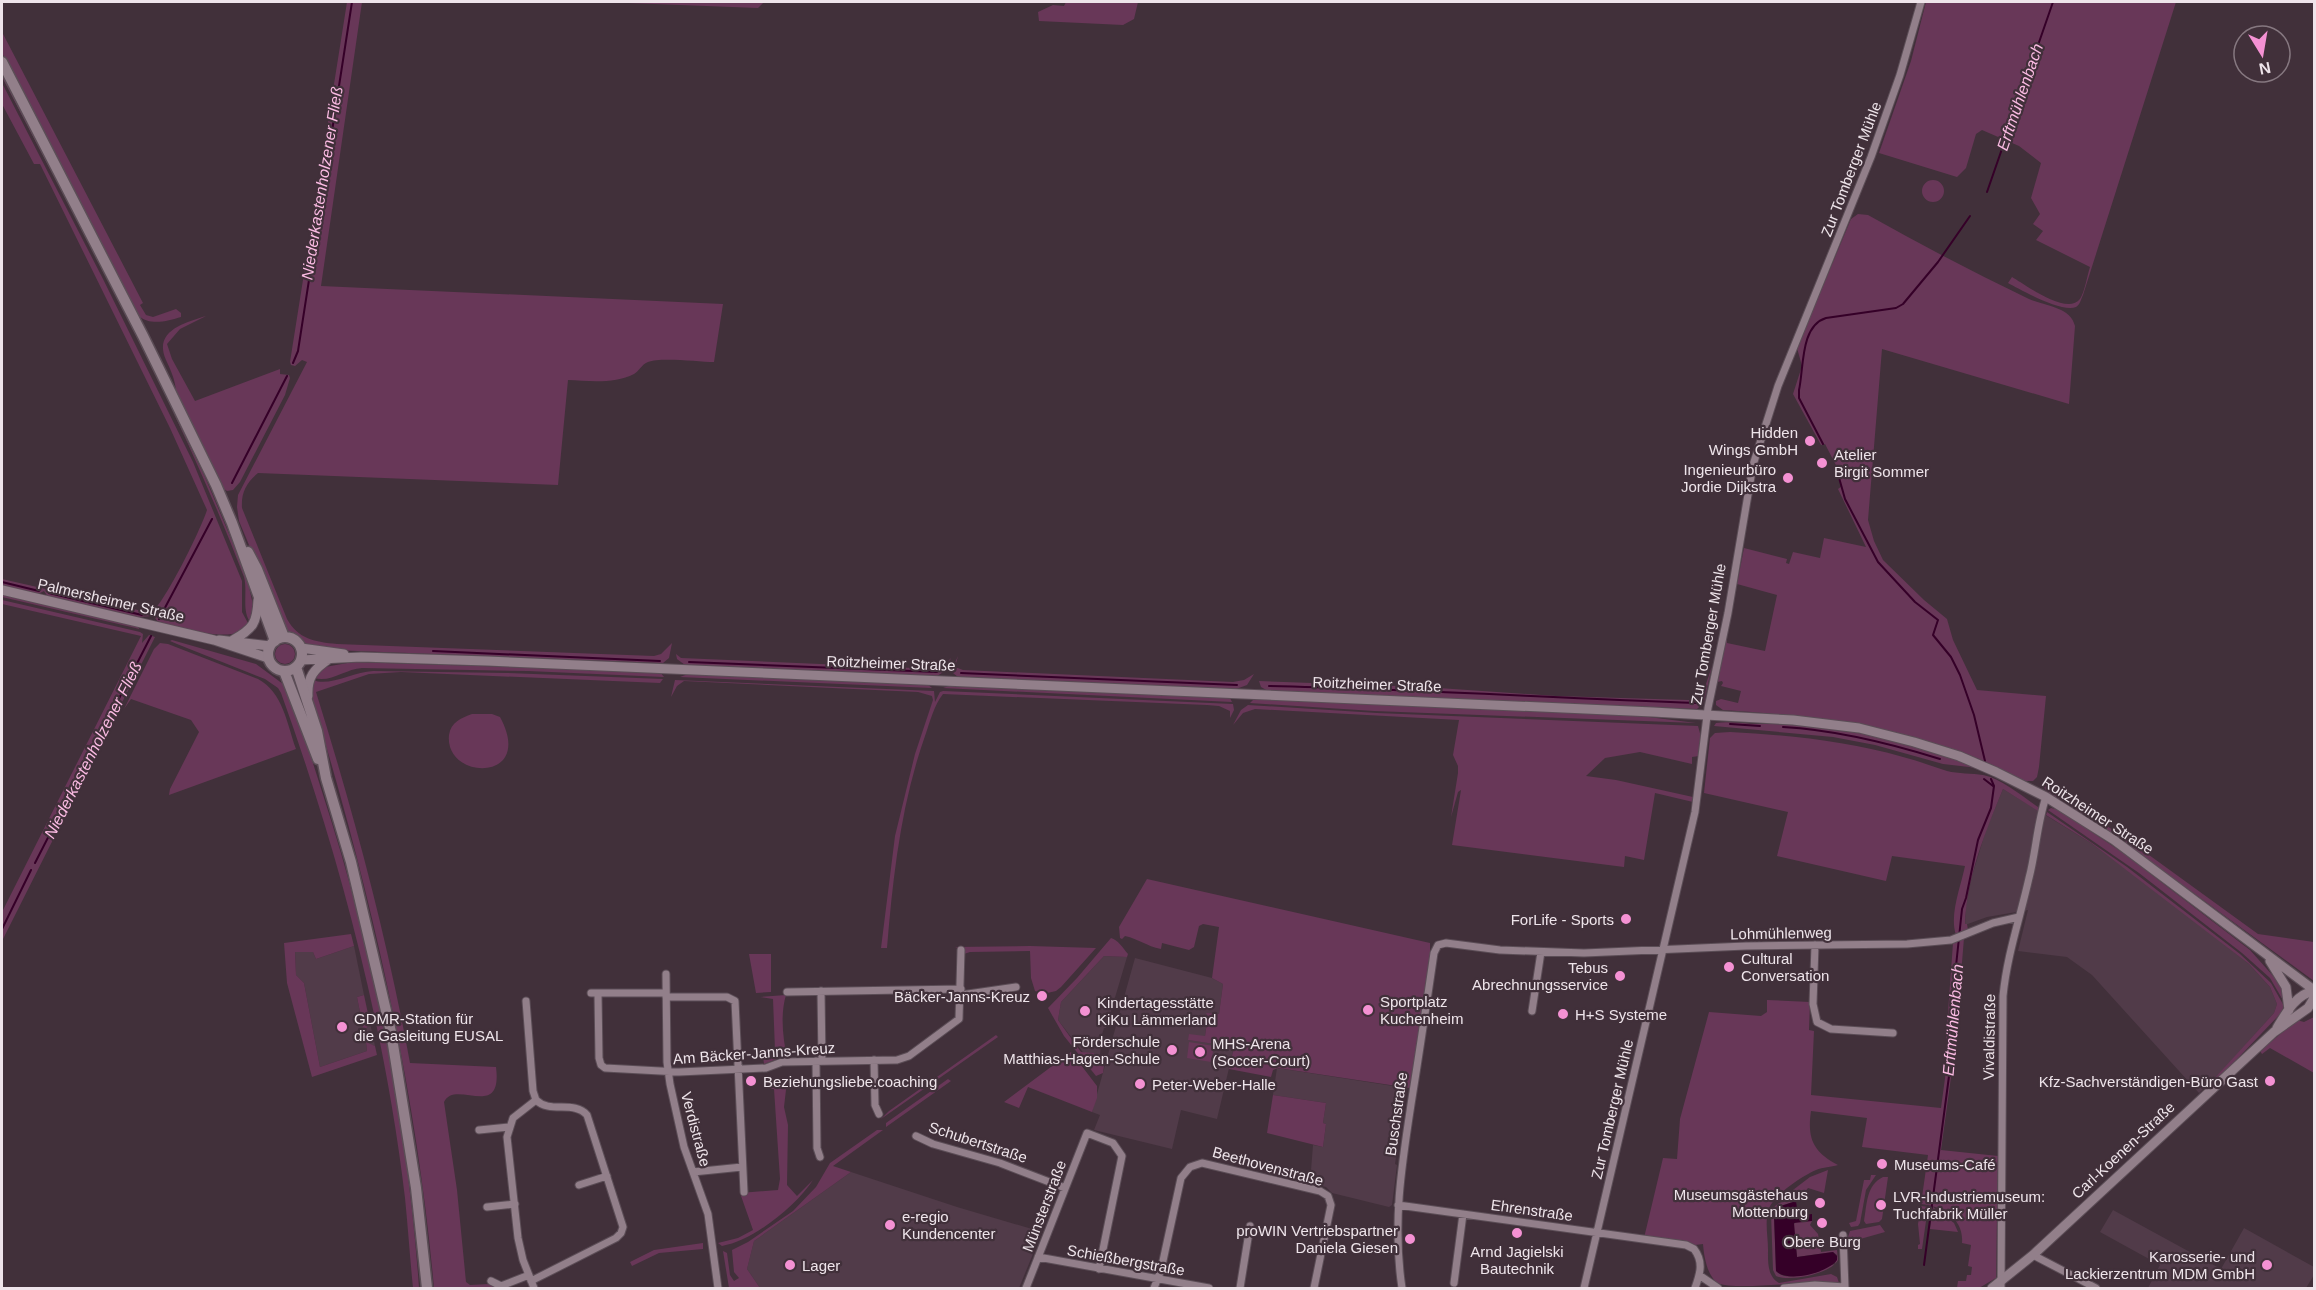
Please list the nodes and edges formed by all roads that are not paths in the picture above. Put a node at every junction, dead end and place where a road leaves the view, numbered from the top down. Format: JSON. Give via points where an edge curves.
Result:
{"nodes":[{"id":1,"x":1920,"y":2,"type":"edge"},
{"id":2,"x":2,"y":62,"type":"edge"},
{"id":3,"x":232,"y":523,"type":"junction"},
{"id":4,"x":2,"y":590,"type":"edge"},
{"id":5,"x":258,"y":600,"type":"junction"},
{"id":6,"x":214,"y":640,"type":"junction"},
{"id":7,"x":233,"y":640,"type":"junction"},
{"id":8,"x":274,"y":646,"type":"junction"},
{"id":9,"x":362,"y":657,"type":"junction"},
{"id":10,"x":299,"y":658,"type":"junction"},
{"id":11,"x":329,"y":659,"type":"junction"},
{"id":12,"x":284,"y":671,"type":"junction"},
{"id":13,"x":308,"y":704,"type":"junction"},
{"id":14,"x":1707,"y":715,"type":"junction"},
{"id":15,"x":326,"y":778,"type":"junction"},
{"id":16,"x":2046,"y":797,"type":"junction"},
{"id":17,"x":2019,"y":917,"type":"junction"},
{"id":18,"x":1437,"y":945,"type":"joint"},
{"id":19,"x":1815,"y":945,"type":"junction"},
{"id":20,"x":962,"y":950,"type":"dead end"},
{"id":21,"x":1662,"y":950,"type":"junction"},
{"id":22,"x":1541,"y":952,"type":"junction"},
{"id":23,"x":2268,"y":956,"type":"junction"},
{"id":24,"x":666,"y":974,"type":"dead end"},
{"id":25,"x":1016,"y":987,"type":"dead end"},
{"id":26,"x":821,"y":991,"type":"junction"},
{"id":27,"x":2314,"y":991,"type":"edge"},
{"id":28,"x":787,"y":992,"type":"dead end"},
{"id":29,"x":961,"y":992,"type":"junction"},
{"id":30,"x":666,"y":995,"type":"junction"},
{"id":31,"x":2314,"y":998,"type":"edge"},
{"id":32,"x":526,"y":1001,"type":"dead end"},
{"id":33,"x":2289,"y":1010,"type":"junction"},
{"id":34,"x":1532,"y":1011,"type":"dead end"},
{"id":35,"x":2274,"y":1032,"type":"junction"},
{"id":36,"x":1893,"y":1033,"type":"dead end"},
{"id":37,"x":874,"y":1060,"type":"junction"},
{"id":38,"x":819,"y":1061,"type":"junction"},
{"id":39,"x":737,"y":1069,"type":"junction"},
{"id":40,"x":668,"y":1072,"type":"junction"},
{"id":41,"x":536,"y":1100,"type":"junction"},
{"id":42,"x":879,"y":1114,"type":"dead end"},
{"id":43,"x":509,"y":1127,"type":"junction"},
{"id":44,"x":479,"y":1130,"type":"dead end"},
{"id":45,"x":916,"y":1136,"type":"dead end"},
{"id":46,"x":820,"y":1157,"type":"dead end"},
{"id":47,"x":742,"y":1167,"type":"junction"},
{"id":48,"x":693,"y":1172,"type":"junction"},
{"id":49,"x":607,"y":1176,"type":"junction"},
{"id":50,"x":579,"y":1185,"type":"dead end"},
{"id":51,"x":1065,"y":1188,"type":"junction"},
{"id":52,"x":744,"y":1192,"type":"dead end"},
{"id":53,"x":515,"y":1204,"type":"junction"},
{"id":54,"x":1398,"y":1205,"type":"junction"},
{"id":55,"x":487,"y":1207,"type":"dead end"},
{"id":56,"x":1463,"y":1214,"type":"junction"},
{"id":57,"x":1250,"y":1226,"type":"dead end"},
{"id":58,"x":1596,"y":1233,"type":"junction"},
{"id":59,"x":1843,"y":1235,"type":"dead end"},
{"id":60,"x":2033,"y":1255,"type":"junction"},
{"id":61,"x":1038,"y":1257,"type":"junction"},
{"id":62,"x":1099,"y":1269,"type":"junction"},
{"id":63,"x":1700,"y":1275,"type":"junction"},
{"id":64,"x":530,"y":1278,"type":"junction"},
{"id":65,"x":1158,"y":1279,"type":"junction"},
{"id":66,"x":491,"y":1281,"type":"dead end"},
{"id":67,"x":1454,"y":1283,"type":"dead end"},
{"id":68,"x":2001,"y":1286,"type":"edge"},
{"id":69,"x":427,"y":1288,"type":"edge"},
{"id":70,"x":534,"y":1288,"type":"edge"},
{"id":71,"x":718,"y":1288,"type":"edge"},
{"id":72,"x":1026,"y":1288,"type":"edge"},
{"id":73,"x":1154,"y":1288,"type":"edge"},
{"id":74,"x":1209,"y":1288,"type":"edge"},
{"id":75,"x":1240,"y":1288,"type":"edge"},
{"id":76,"x":1314,"y":1288,"type":"edge"},
{"id":77,"x":1402,"y":1288,"type":"edge"},
{"id":78,"x":1584,"y":1288,"type":"edge"},
{"id":79,"x":1695,"y":1288,"type":"edge"},
{"id":80,"x":1718,"y":1288,"type":"edge"},
{"id":81,"x":1784,"y":1288,"type":"edge"},
{"id":82,"x":1845,"y":1288,"type":"edge"},
{"id":83,"x":1992,"y":1288,"type":"edge"},
{"id":84,"x":2096,"y":1288,"type":"edge"}],
"edges":[{"from":1,"to":14,"type":"street","name":"Zur Tomberger Mühle","via":[[1871,157],[1778,386],[1756,451]]},
{"from":2,"to":3,"type":"main road","via":[[143,336]]},
{"from":3,"to":5,"type":"main road"},
{"from":3,"to":8,"type":"main road","via":[[257,569]]},
{"from":4,"to":6,"type":"street","name":"Palmersheimer Straße"},
{"from":5,"to":7,"type":"street","via":[[253,626]]},
{"from":5,"to":8,"type":"main road"},
{"from":6,"to":7,"type":"street","name":"Palmersheimer Straße"},
{"from":6,"to":8,"type":"street","name":"Palmersheimer Straße","via":[[233,648]]},
{"from":7,"to":8,"type":"street","name":"Palmersheimer Straße"},
{"from":8,"to":10,"type":"main road","via":[[291,639]]},
{"from":8,"to":12,"type":"main road","via":[[274,667]]},
{"from":9,"to":10,"type":"street","name":"Roitzheimer Straße"},
{"from":9,"to":11,"type":"street","name":"Roitzheimer Straße"},
{"from":9,"to":14,"type":"street","name":"Roitzheimer Straße"},
{"from":10,"to":11,"type":"street","name":"Roitzheimer Straße"},
{"from":10,"to":12,"type":"main road"},
{"from":10,"to":13,"type":"main road"},
{"from":11,"to":13,"type":"street","via":[[310,677]]},
{"from":12,"to":15,"type":"main road"},
{"from":13,"to":15,"type":"main road"},
{"from":14,"to":16,"type":"street","name":"Roitzheimer Straße","via":[[1845,726],[1914,742],[1978,764]]},
{"from":14,"to":21,"type":"street","name":"Zur Tomberger Mühle","via":[[1695,812]]},
{"from":15,"to":69,"type":"main road","via":[[351,862],[391,1032],[416,1188]]},
{"from":16,"to":17,"type":"street","name":"Vivaldistraße"},
{"from":16,"to":23,"type":"street","name":"Roitzheimer Straße","via":[[2114,840]]},
{"from":17,"to":19,"type":"street","name":"Lohmühlenweg","via":[[1960,937],[1907,944]]},
{"from":17,"to":68,"type":"street","name":"Vivaldistraße","via":[[2002,996]]},
{"from":18,"to":22,"type":"street","name":"Lohmühlenweg"},
{"from":18,"to":54,"type":"street","name":"Buschstraße","via":[[1407,1124]]},
{"from":19,"to":21,"type":"street","name":"Lohmühlenweg"},
{"from":19,"to":36,"type":"street","via":[[1813,1004],[1817,1022],[1831,1029]]},
{"from":20,"to":29,"type":"street","name":"Am Bäcker-Janns-Kreuz"},
{"from":21,"to":22,"type":"street","name":"Lohmühlenweg"},
{"from":21,"to":58,"type":"street","name":"Zur Tomberger Mühle"},
{"from":22,"to":34,"type":"street"},
{"from":23,"to":27,"type":"street","name":"Roitzheimer Straße"},
{"from":23,"to":33,"type":"street","via":[[2286,987]]},
{"from":24,"to":30,"type":"street","name":"Verdistraße"},
{"from":25,"to":29,"type":"street"},
{"from":26,"to":28,"type":"street"},
{"from":26,"to":29,"type":"street"},
{"from":26,"to":38,"type":"street"},
{"from":27,"to":33,"type":"street","name":"Carl-Koenen-Straße","via":[[2306,993]]},
{"from":29,"to":37,"type":"street","name":"Am Bäcker-Janns-Kreuz","via":[[960,1017],[955,1024],[905,1058]]},
{"from":30,"to":39,"type":"street","name":"Am Bäcker-Janns-Kreuz","via":[[734,999]]},
{"from":30,"to":40,"type":"street","name":"Verdistraße"},
{"from":30,"to":40,"type":"street","name":"Am Bäcker-Janns-Kreuz","via":[[594,993],[601,1065]]},
{"from":31,"to":35,"type":"street","name":"Carl-Koenen-Straße","via":[[2308,1008]]},
{"from":32,"to":41,"type":"street"},
{"from":33,"to":35,"type":"street","name":"Carl-Koenen-Straße"},
{"from":35,"to":60,"type":"street","name":"Carl-Koenen-Straße"},
{"from":37,"to":38,"type":"street","name":"Am Bäcker-Janns-Kreuz"},
{"from":37,"to":42,"type":"street","via":[[875,1105]]},
{"from":38,"to":39,"type":"street","name":"Am Bäcker-Janns-Kreuz"},
{"from":38,"to":46,"type":"street"},
{"from":39,"to":40,"type":"street","name":"Am Bäcker-Janns-Kreuz"},
{"from":39,"to":47,"type":"street"},
{"from":40,"to":48,"type":"street","name":"Verdistraße"},
{"from":41,"to":43,"type":"street","via":[[515,1116]]},
{"from":41,"to":49,"type":"street","via":[[544,1106],[584,1112]]},
{"from":43,"to":44,"type":"street"},
{"from":43,"to":53,"type":"street"},
{"from":45,"to":51,"type":"street","name":"Schubertstraße"},
{"from":47,"to":48,"type":"street"},
{"from":47,"to":52,"type":"street"},
{"from":48,"to":71,"type":"street","name":"Verdistraße","via":[[708,1214]]},
{"from":49,"to":50,"type":"street"},
{"from":49,"to":64,"type":"street","via":[[622,1224],[620,1235]]},
{"from":51,"to":61,"type":"street","name":"Münsterstraße"},
{"from":51,"to":62,"type":"street","name":"Münsterstraße","via":[[1087,1133],[1119,1148],[1122,1159]]},
{"from":53,"to":55,"type":"street"},
{"from":53,"to":64,"type":"street","via":[[520,1250]]},
{"from":54,"to":56,"type":"street","name":"Ehrenstraße"},
{"from":54,"to":77,"type":"street","name":"Buschstraße"},
{"from":56,"to":58,"type":"street","name":"Ehrenstraße"},
{"from":56,"to":67,"type":"street"},
{"from":57,"to":75,"type":"street"},
{"from":58,"to":63,"type":"street","via":[[1691,1247],[1698,1255]]},
{"from":58,"to":78,"type":"street","name":"Zur Tomberger Mühle"},
{"from":59,"to":82,"type":"street"},
{"from":60,"to":68,"type":"street","name":"Carl-Koenen-Straße"},
{"from":60,"to":84,"type":"street"},
{"from":61,"to":62,"type":"street","name":"Schießbergstraße"},
{"from":61,"to":72,"type":"street","name":"Münsterstraße"},
{"from":62,"to":65,"type":"street","name":"Schießbergstraße"},
{"from":63,"to":79,"type":"street"},
{"from":63,"to":80,"type":"street"},
{"from":64,"to":66,"type":"street","via":[[501,1286]]},
{"from":64,"to":70,"type":"street"},
{"from":65,"to":73,"type":"street"},
{"from":65,"to":74,"type":"street","name":"Schießbergstraße"},
{"from":65,"to":76,"type":"street","name":"Beethovenstraße","via":[[1181,1178],[1190,1167],[1202,1163],[1328,1196],[1330,1208]]},
{"from":68,"to":83,"type":"street","name":"Carl-Koenen-Straße"},
{"from":81,"to":82,"type":"street"}]}
